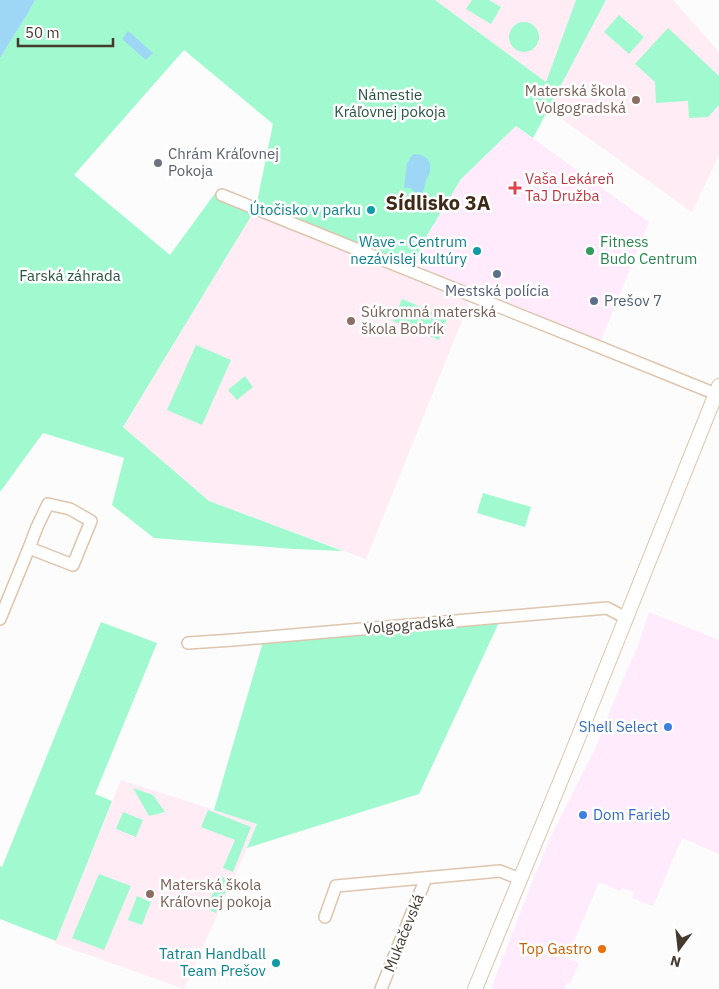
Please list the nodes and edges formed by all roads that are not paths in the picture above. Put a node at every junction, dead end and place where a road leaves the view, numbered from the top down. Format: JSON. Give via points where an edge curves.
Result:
{"nodes":[{"id":1,"x":222,"y":195,"type":"dead end"},
{"id":2,"x":717,"y":390,"type":"edge"},
{"id":3,"x":29,"y":548,"type":"junction"},
{"id":4,"x":626,"y":618,"type":"junction"},
{"id":5,"x":0,"y":619,"type":"edge"},
{"id":6,"x":188,"y":643,"type":"dead end"},
{"id":7,"x":426,"y":878,"type":"junction"},
{"id":8,"x":520,"y":879,"type":"junction"},
{"id":9,"x":325,"y":917,"type":"dead end"},
{"id":10,"x":381,"y":989,"type":"edge"},
{"id":11,"x":476,"y":989,"type":"edge"}],
"edges":[{"from":1,"to":2,"type":"street"},
{"from":2,"to":4,"type":"street"},
{"from":3,"to":3,"type":"street","via":[[74,565],[92,521],[70,508],[48,504]]},
{"from":3,"to":5,"type":"street"},
{"from":4,"to":6,"type":"street","name":"Volgogradská","via":[[606,608]]},
{"from":4,"to":8,"type":"street"},
{"from":7,"to":8,"type":"street","name":"Mukačevská","via":[[500,871]]},
{"from":7,"to":9,"type":"street","name":"Mukačevská","via":[[336,886]]},
{"from":7,"to":10,"type":"street","name":"Mukačevská"},
{"from":8,"to":11,"type":"street"}]}
